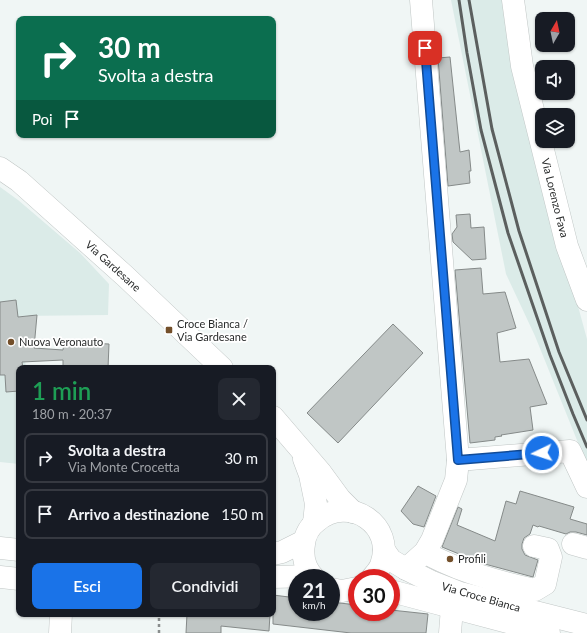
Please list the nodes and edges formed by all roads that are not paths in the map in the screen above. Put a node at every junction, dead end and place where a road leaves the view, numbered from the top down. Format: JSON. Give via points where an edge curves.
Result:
{"nodes":[{"id":1,"x":421,"y":0,"type":"edge"},
{"id":2,"x":513,"y":0,"type":"edge"},
{"id":3,"x":0,"y":168,"type":"edge"},
{"id":4,"x":587,"y":300,"type":"edge"},
{"id":5,"x":219,"y":365,"type":"edge"},
{"id":6,"x":276,"y":420,"type":"edge"},
{"id":7,"x":301,"y":451,"type":"junction"},
{"id":8,"x":458,"y":460,"type":"junction"},
{"id":9,"x":587,"y":487,"type":"edge"},
{"id":10,"x":354,"y":512,"type":"junction"},
{"id":11,"x":309,"y":532,"type":"junction"},
{"id":12,"x":534,"y":546,"type":"dead end"},
{"id":13,"x":0,"y":548,"type":"edge"},
{"id":14,"x":16,"y":550,"type":"edge"},
{"id":15,"x":384,"y":550,"type":"junction"},
{"id":16,"x":425,"y":552,"type":"junction"},
{"id":17,"x":276,"y":553,"type":"edge"},
{"id":18,"x":308,"y":569,"type":"edge"},
{"id":19,"x":379,"y":569,"type":"edge"},
{"id":20,"x":406,"y":569,"type":"junction"},
{"id":21,"x":0,"y":577,"type":"edge"},
{"id":22,"x":276,"y":577,"type":"edge"},
{"id":23,"x":288,"y":577,"type":"edge"},
{"id":24,"x":16,"y":579,"type":"edge"},
{"id":25,"x":400,"y":594,"type":"edge"},
{"id":26,"x":452,"y":608,"type":"junction"},
{"id":27,"x":61,"y":617,"type":"edge"},
{"id":28,"x":587,"y":625,"type":"edge"},
{"id":29,"x":60,"y":633,"type":"edge"},
{"id":30,"x":450,"y":633,"type":"edge"},
{"id":31,"x":550,"y":633,"type":"edge"}],
"edges":[{"from":1,"to":8,"type":"street"},
{"from":2,"to":4,"type":"street","name":"Via Lorenzo Fava","via":[[522,66],[567,246]]},
{"from":3,"to":5,"type":"street","name":"Via Gardesane","via":[[20,181]]},
{"from":6,"to":7,"type":"street"},
{"from":7,"to":10,"type":"street","via":[[340,499]]},
{"from":7,"to":11,"type":"street","via":[[310,475],[316,504]]},
{"from":8,"to":9,"type":"street","via":[[570,451]]},
{"from":8,"to":16,"type":"street","via":[[452,492]]},
{"from":10,"to":11,"type":"street","name":"Via Croce Bianca","via":[[343,510],[322,516]]},
{"from":10,"to":15,"type":"street","name":"Via Croce Bianca","via":[[372,522],[378,530]]},
{"from":11,"to":17,"type":"street","name":"Via Croce Bianca","via":[[282,552]]},
{"from":11,"to":18,"type":"street","via":[[303,550]]},
{"from":12,"to":16,"type":"street","name":"Via Croce Bianca","via":[[548,549],[551,557],[545,584],[535,590],[479,576]]},
{"from":13,"to":14,"type":"street"},
{"from":15,"to":19,"type":"street"},
{"from":15,"to":20,"type":"street","name":"Via Croce Bianca","via":[[391,560]]},
{"from":16,"to":20,"type":"street"},
{"from":20,"to":28,"type":"street","name":"Via Croce Bianca","via":[[460,593]]},
{"from":21,"to":24,"type":"street"},
{"from":22,"to":23,"type":"street"},
{"from":25,"to":26,"type":"street","name":"Via Croce Bianca"},
{"from":26,"to":30,"type":"street"},
{"from":26,"to":31,"type":"street","name":"Via Croce Bianca"},
{"from":27,"to":29,"type":"street"}]}
